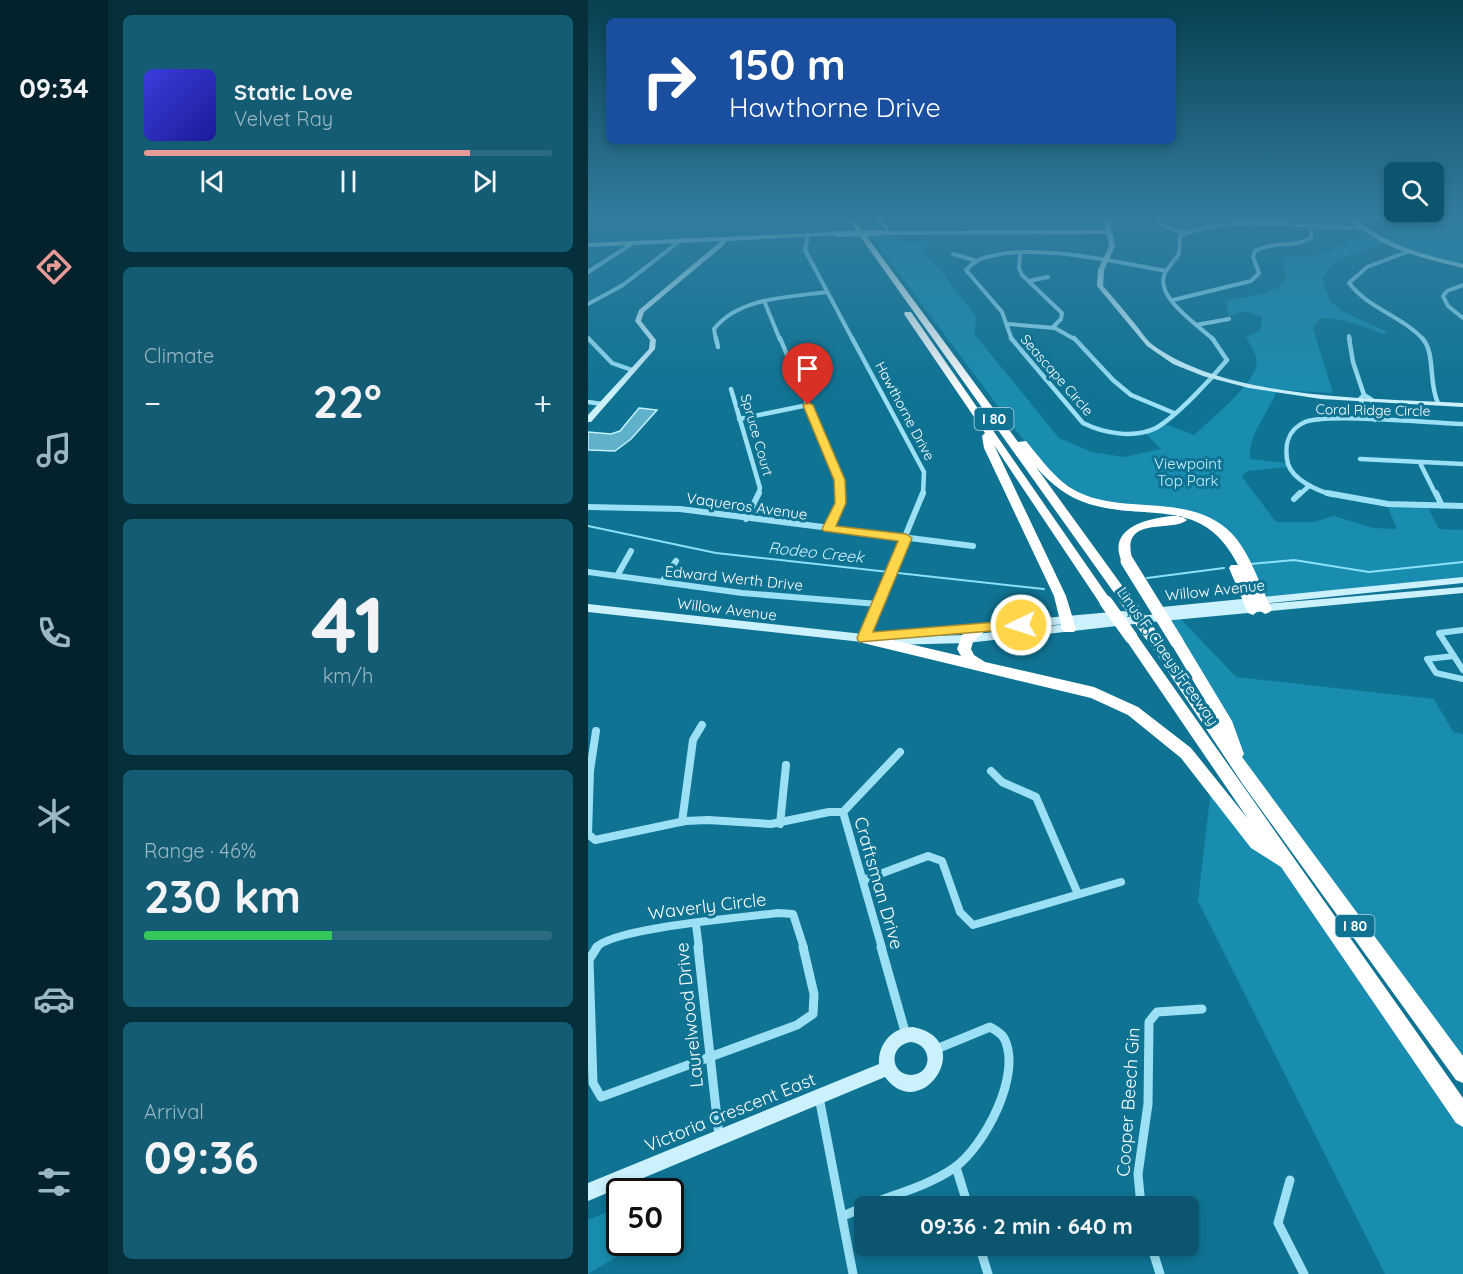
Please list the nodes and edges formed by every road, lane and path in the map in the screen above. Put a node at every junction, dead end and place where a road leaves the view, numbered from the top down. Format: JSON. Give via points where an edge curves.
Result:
{"nodes":[{"id":1,"x":633,"y":277,"type":"edge"},
{"id":2,"x":682,"y":277,"type":"edge"},
{"id":3,"x":819,"y":277,"type":"edge"},
{"id":4,"x":882,"y":277,"type":"edge"},
{"id":5,"x":892,"y":277,"type":"edge"},
{"id":6,"x":971,"y":277,"type":"edge"},
{"id":7,"x":1025,"y":277,"type":"edge"},
{"id":8,"x":1099,"y":277,"type":"edge"},
{"id":9,"x":1164,"y":277,"type":"edge"},
{"id":10,"x":1255,"y":277,"type":"edge"},
{"id":11,"x":1352,"y":277,"type":"edge"},
{"id":12,"x":1048,"y":278,"type":"dead end"},
{"id":13,"x":1029,"y":281,"type":"junction"},
{"id":14,"x":1463,"y":285,"type":"edge"},
{"id":15,"x":827,"y":292,"type":"junction"},
{"id":16,"x":1173,"y":300,"type":"junction"},
{"id":17,"x":765,"y":303,"type":"junction"},
{"id":18,"x":588,"y":304,"type":"edge"},
{"id":19,"x":1463,"y":318,"type":"edge"},
{"id":20,"x":1229,"y":319,"type":"dead end"},
{"id":21,"x":1008,"y":324,"type":"junction"},
{"id":22,"x":1196,"y":325,"type":"junction"},
{"id":23,"x":1054,"y":326,"type":"junction"},
{"id":24,"x":1349,"y":336,"type":"dead end"},
{"id":25,"x":588,"y":338,"type":"edge"},
{"id":26,"x":718,"y":347,"type":"dead end"},
{"id":27,"x":632,"y":370,"type":"junction"},
{"id":28,"x":1214,"y":377,"type":"junction"},
{"id":29,"x":731,"y":389,"type":"dead end"},
{"id":30,"x":1362,"y":397,"type":"junction"},
{"id":31,"x":1372,"y":400,"type":"junction"},
{"id":32,"x":1463,"y":400,"type":"edge"},
{"id":33,"x":1436,"y":401,"type":"junction"},
{"id":34,"x":588,"y":402,"type":"edge"},
{"id":35,"x":602,"y":404,"type":"junction"},
{"id":36,"x":808,"y":405,"type":"junction"},
{"id":37,"x":1463,"y":405,"type":"edge"},
{"id":38,"x":984,"y":406,"type":"junction"},
{"id":39,"x":1174,"y":413,"type":"junction"},
{"id":40,"x":739,"y":419,"type":"junction"},
{"id":41,"x":588,"y":420,"type":"edge"},
{"id":42,"x":1375,"y":420,"type":"junction"},
{"id":43,"x":1463,"y":424,"type":"edge"},
{"id":44,"x":986,"y":430,"type":"junction"},
{"id":45,"x":1360,"y":459,"type":"dead end"},
{"id":46,"x":1420,"y":463,"type":"junction"},
{"id":47,"x":1463,"y":464,"type":"edge"},
{"id":48,"x":1309,"y":486,"type":"junction"},
{"id":49,"x":1294,"y":499,"type":"dead end"},
{"id":50,"x":1442,"y":506,"type":"junction"},
{"id":51,"x":1463,"y":506,"type":"edge"},
{"id":52,"x":588,"y":507,"type":"edge"},
{"id":53,"x":746,"y":519,"type":"junction"},
{"id":54,"x":828,"y":529,"type":"junction"},
{"id":55,"x":906,"y":538,"type":"junction"},
{"id":56,"x":974,"y":546,"type":"dead end"},
{"id":57,"x":631,"y":551,"type":"dead end"},
{"id":58,"x":676,"y":561,"type":"dead end"},
{"id":59,"x":588,"y":572,"type":"edge"},
{"id":60,"x":617,"y":576,"type":"junction"},
{"id":61,"x":662,"y":582,"type":"junction"},
{"id":62,"x":1460,"y":587,"type":"edge"},
{"id":63,"x":878,"y":604,"type":"junction"},
{"id":64,"x":1257,"y":605,"type":"junction"},
{"id":65,"x":588,"y":608,"type":"edge"},
{"id":66,"x":1068,"y":625,"type":"junction"},
{"id":67,"x":981,"y":628,"type":"junction"},
{"id":68,"x":1463,"y":630,"type":"edge"},
{"id":69,"x":863,"y":638,"type":"junction"},
{"id":70,"x":966,"y":639,"type":"junction"},
{"id":71,"x":1454,"y":656,"type":"junction"},
{"id":72,"x":988,"y":669,"type":"junction"},
{"id":73,"x":1463,"y":670,"type":"edge"},
{"id":74,"x":1463,"y":679,"type":"edge"},
{"id":75,"x":702,"y":725,"type":"dead end"},
{"id":76,"x":596,"y":731,"type":"dead end"},
{"id":77,"x":900,"y":752,"type":"dead end"},
{"id":78,"x":1237,"y":762,"type":"junction"},
{"id":79,"x":786,"y":765,"type":"dead end"},
{"id":80,"x":991,"y":771,"type":"dead end"},
{"id":81,"x":589,"y":772,"type":"edge"},
{"id":82,"x":843,"y":812,"type":"junction"},
{"id":83,"x":682,"y":822,"type":"junction"},
{"id":84,"x":780,"y":824,"type":"junction"},
{"id":85,"x":1290,"y":865,"type":"junction"},
{"id":86,"x":864,"y":880,"type":"junction"},
{"id":87,"x":1121,"y":882,"type":"dead end"},
{"id":88,"x":1078,"y":894,"type":"junction"},
{"id":89,"x":696,"y":926,"type":"junction"},
{"id":90,"x":1202,"y":1009,"type":"dead end"},
{"id":91,"x":906,"y":1035,"type":"junction"},
{"id":92,"x":934,"y":1051,"type":"junction"},
{"id":93,"x":709,"y":1058,"type":"junction"},
{"id":94,"x":888,"y":1068,"type":"junction"},
{"id":95,"x":1463,"y":1073,"type":"edge"},
{"id":96,"x":819,"y":1096,"type":"junction"},
{"id":97,"x":1463,"y":1116,"type":"edge"},
{"id":98,"x":719,"y":1137,"type":"junction"},
{"id":99,"x":956,"y":1167,"type":"junction"},
{"id":100,"x":1290,"y":1180,"type":"dead end"},
{"id":101,"x":588,"y":1192,"type":"edge"},
{"id":102,"x":888,"y":1196,"type":"edge"},
{"id":103,"x":965,"y":1196,"type":"edge"},
{"id":104,"x":1141,"y":1196,"type":"edge"},
{"id":105,"x":854,"y":1211,"type":"edge"},
{"id":106,"x":843,"y":1216,"type":"junction"},
{"id":107,"x":982,"y":1256,"type":"edge"},
{"id":108,"x":1154,"y":1256,"type":"edge"},
{"id":109,"x":853,"y":1274,"type":"edge"},
{"id":110,"x":988,"y":1274,"type":"edge"},
{"id":111,"x":1160,"y":1274,"type":"edge"},
{"id":112,"x":1304,"y":1274,"type":"edge"}],
"edges":[{"from":1,"to":18,"type":"street"},
{"from":2,"to":27,"type":"street","via":[[641,311],[638,321],[653,344]]},
{"from":3,"to":15,"type":"street","name":"Hawthorne Drive"},
{"from":4,"to":44,"type":"highway","name":"Linus F. Claeys Freeway","number":"I 80"},
{"from":5,"to":38,"type":"highway","name":"Linus F. Claeys Freeway","number":"I 80"},
{"from":6,"to":21,"type":"street","name":"Seascape Circle"},
{"from":7,"to":13,"type":"street"},
{"from":8,"to":28,"type":"street","via":[[1100,286],[1140,336],[1176,362]]},
{"from":9,"to":16,"type":"street","via":[[1162,282]]},
{"from":10,"to":16,"type":"street"},
{"from":11,"to":33,"type":"street","via":[[1349,283],[1355,294],[1416,331],[1428,344],[1428,381]]},
{"from":12,"to":13,"type":"street"},
{"from":13,"to":23,"type":"street","via":[[1060,310],[1063,316]]},
{"from":14,"to":19,"type":"street","via":[[1443,296],[1448,306]]},
{"from":15,"to":17,"type":"street"},
{"from":15,"to":55,"type":"street","name":"Hawthorne Drive","via":[[924,472],[923,497]]},
{"from":16,"to":22,"type":"street"},
{"from":17,"to":26,"type":"street","via":[[743,307],[723,318],[714,330]]},
{"from":17,"to":36,"type":"street"},
{"from":20,"to":22,"type":"street"},
{"from":21,"to":23,"type":"street"},
{"from":21,"to":39,"type":"street","name":"Seascape Circle","via":[[1010,337],[1089,427],[1111,433],[1144,432]]},
{"from":22,"to":28,"type":"street","via":[[1226,355],[1226,364]]},
{"from":23,"to":39,"type":"street","via":[[1076,338],[1130,395]]},
{"from":24,"to":30,"type":"street"},
{"from":25,"to":27,"type":"street","via":[[606,361]]},
{"from":27,"to":35,"type":"street"},
{"from":28,"to":30,"type":"street","via":[[1262,388]]},
{"from":28,"to":39,"type":"street","name":"Seascape Circle"},
{"from":29,"to":40,"type":"street","name":"Spruce Court"},
{"from":30,"to":31,"type":"street"},
{"from":30,"to":33,"type":"street"},
{"from":30,"to":42,"type":"street","via":[[1367,416]]},
{"from":31,"to":33,"type":"street"},
{"from":31,"to":42,"type":"street","via":[[1378,417]]},
{"from":32,"to":33,"type":"street"},
{"from":33,"to":37,"type":"street"},
{"from":34,"to":35,"type":"street"},
{"from":35,"to":41,"type":"street"},
{"from":36,"to":40,"type":"street"},
{"from":36,"to":54,"type":"street","via":[[839,480],[840,503]]},
{"from":38,"to":64,"type":"highway","via":[[1006,423],[1046,472],[1076,494],[1108,505],[1188,514],[1213,525],[1230,540]]},
{"from":38,"to":78,"type":"highway","name":"Linus F. Claeys Freeway","number":"I 80","bridge":true,"via":[[1125,598]]},
{"from":40,"to":53,"type":"street","name":"Spruce Court","via":[[760,488]]},
{"from":42,"to":43,"type":"street","name":"Coral Ridge Circle"},
{"from":42,"to":48,"type":"street","name":"Coral Ridge Circle","via":[[1323,419],[1299,426],[1287,441],[1285,451],[1288,467]]},
{"from":44,"to":66,"type":"highway","via":[[989,448],[1060,596]]},
{"from":44,"to":85,"type":"highway","name":"Linus F. Claeys Freeway","number":"I 80","bridge":true,"via":[[1038,498]]},
{"from":45,"to":46,"type":"street"},
{"from":46,"to":47,"type":"street"},
{"from":46,"to":50,"type":"street"},
{"from":48,"to":49,"type":"street"},
{"from":48,"to":50,"type":"street","name":"Coral Ridge Circle","via":[[1328,494],[1381,504]]},
{"from":50,"to":51,"type":"street","name":"Coral Ridge Circle"},
{"from":52,"to":53,"type":"street","name":"Vaqueros Avenue","via":[[664,508]]},
{"from":53,"to":54,"type":"street","name":"Vaqueros Avenue"},
{"from":54,"to":55,"type":"street","name":"Vaqueros Avenue"},
{"from":55,"to":56,"type":"street","name":"Vaqueros Avenue"},
{"from":55,"to":63,"type":"street","name":"Hawthorne Drive"},
{"from":57,"to":60,"type":"street"},
{"from":58,"to":61,"type":"street"},
{"from":59,"to":60,"type":"street","name":"Edward Werth Drive"},
{"from":60,"to":61,"type":"street","name":"Edward Werth Drive"},
{"from":61,"to":63,"type":"street","name":"Edward Werth Drive"},
{"from":62,"to":64,"type":"street","name":"Willow Avenue"},
{"from":63,"to":69,"type":"street","name":"Hawthorne Drive"},
{"from":64,"to":66,"type":"street","name":"Willow Avenue"},
{"from":64,"to":78,"type":"highway","bridge":true,"via":[[1225,546],[1197,524],[1172,519],[1139,526],[1127,538],[1123,554],[1126,561],[1227,725]]},
{"from":65,"to":69,"type":"street","name":"Willow Avenue"},
{"from":66,"to":67,"type":"street","name":"Willow Avenue"},
{"from":66,"to":70,"type":"street","name":"Willow Avenue"},
{"from":67,"to":69,"type":"street","name":"Willow Avenue"},
{"from":67,"to":70,"type":"highway"},
{"from":68,"to":71,"type":"street","via":[[1439,633]]},
{"from":69,"to":70,"type":"street","name":"Willow Avenue","via":[[897,642]]},
{"from":69,"to":72,"type":"highway"},
{"from":70,"to":72,"type":"highway","via":[[964,649],[969,659]]},
{"from":71,"to":73,"type":"street"},
{"from":71,"to":74,"type":"street","via":[[1427,659],[1436,674]]},
{"from":72,"to":85,"type":"highway","via":[[1094,693],[1133,711],[1186,753],[1257,843]]},
{"from":75,"to":83,"type":"street","via":[[693,740]]},
{"from":76,"to":81,"type":"street"},
{"from":77,"to":82,"type":"street"},
{"from":78,"to":95,"type":"highway","name":"Linus F. Claeys Freeway","number":"I 80"},
{"from":79,"to":84,"type":"street"},
{"from":80,"to":88,"type":"street","via":[[1002,782],[1036,797]]},
{"from":81,"to":83,"type":"street","name":"Craftsman Drive","via":[[588,834],[595,840]]},
{"from":82,"to":84,"type":"street","name":"Craftsman Drive","via":[[836,810]]},
{"from":82,"to":86,"type":"street","name":"Craftsman Drive"},
{"from":83,"to":84,"type":"street","name":"Craftsman Drive","via":[[701,819]]},
{"from":85,"to":97,"type":"highway","name":"Linus F. Claeys Freeway","number":"I 80"},
{"from":86,"to":88,"type":"street","via":[[928,856],[936,857],[942,861],[960,912],[973,925]]},
{"from":86,"to":91,"type":"street","name":"Craftsman Drive"},
{"from":87,"to":88,"type":"street"},
{"from":89,"to":93,"type":"street","name":"Laurelwood Drive"},
{"from":89,"to":93,"type":"street","name":"Waverly Circle","via":[[793,914],[814,994],[813,1014],[797,1025]]},
{"from":89,"to":93,"type":"street","name":"Waverly Circle","via":[[610,938],[591,953],[592,1083],[601,1096]]},
{"from":90,"to":104,"type":"street","name":"Cooper Beech Gin","via":[[1157,1012],[1149,1022],[1148,1104],[1138,1174]]},
{"from":91,"to":92,"type":"street","via":[[925,1037]]},
{"from":91,"to":94,"type":"street","via":[[892,1046]]},
{"from":92,"to":94,"type":"street","via":[[931,1070],[916,1084],[898,1083]]},
{"from":92,"to":99,"type":"street","via":[[990,1026],[1004,1038],[1008,1053],[1005,1093],[987,1131]]},
{"from":93,"to":98,"type":"street","name":"Laurelwood Drive"},
{"from":94,"to":96,"type":"street","name":"Victoria Crescent East"},
{"from":96,"to":98,"type":"street","name":"Victoria Crescent East"},
{"from":96,"to":106,"type":"street"},
{"from":98,"to":101,"type":"street","name":"Victoria Crescent East"},
{"from":99,"to":102,"type":"street"},
{"from":99,"to":103,"type":"street"},
{"from":100,"to":112,"type":"street","via":[[1278,1223]]},
{"from":105,"to":106,"type":"street"},
{"from":106,"to":109,"type":"street"},
{"from":107,"to":110,"type":"street"},
{"from":108,"to":111,"type":"street"}]}
